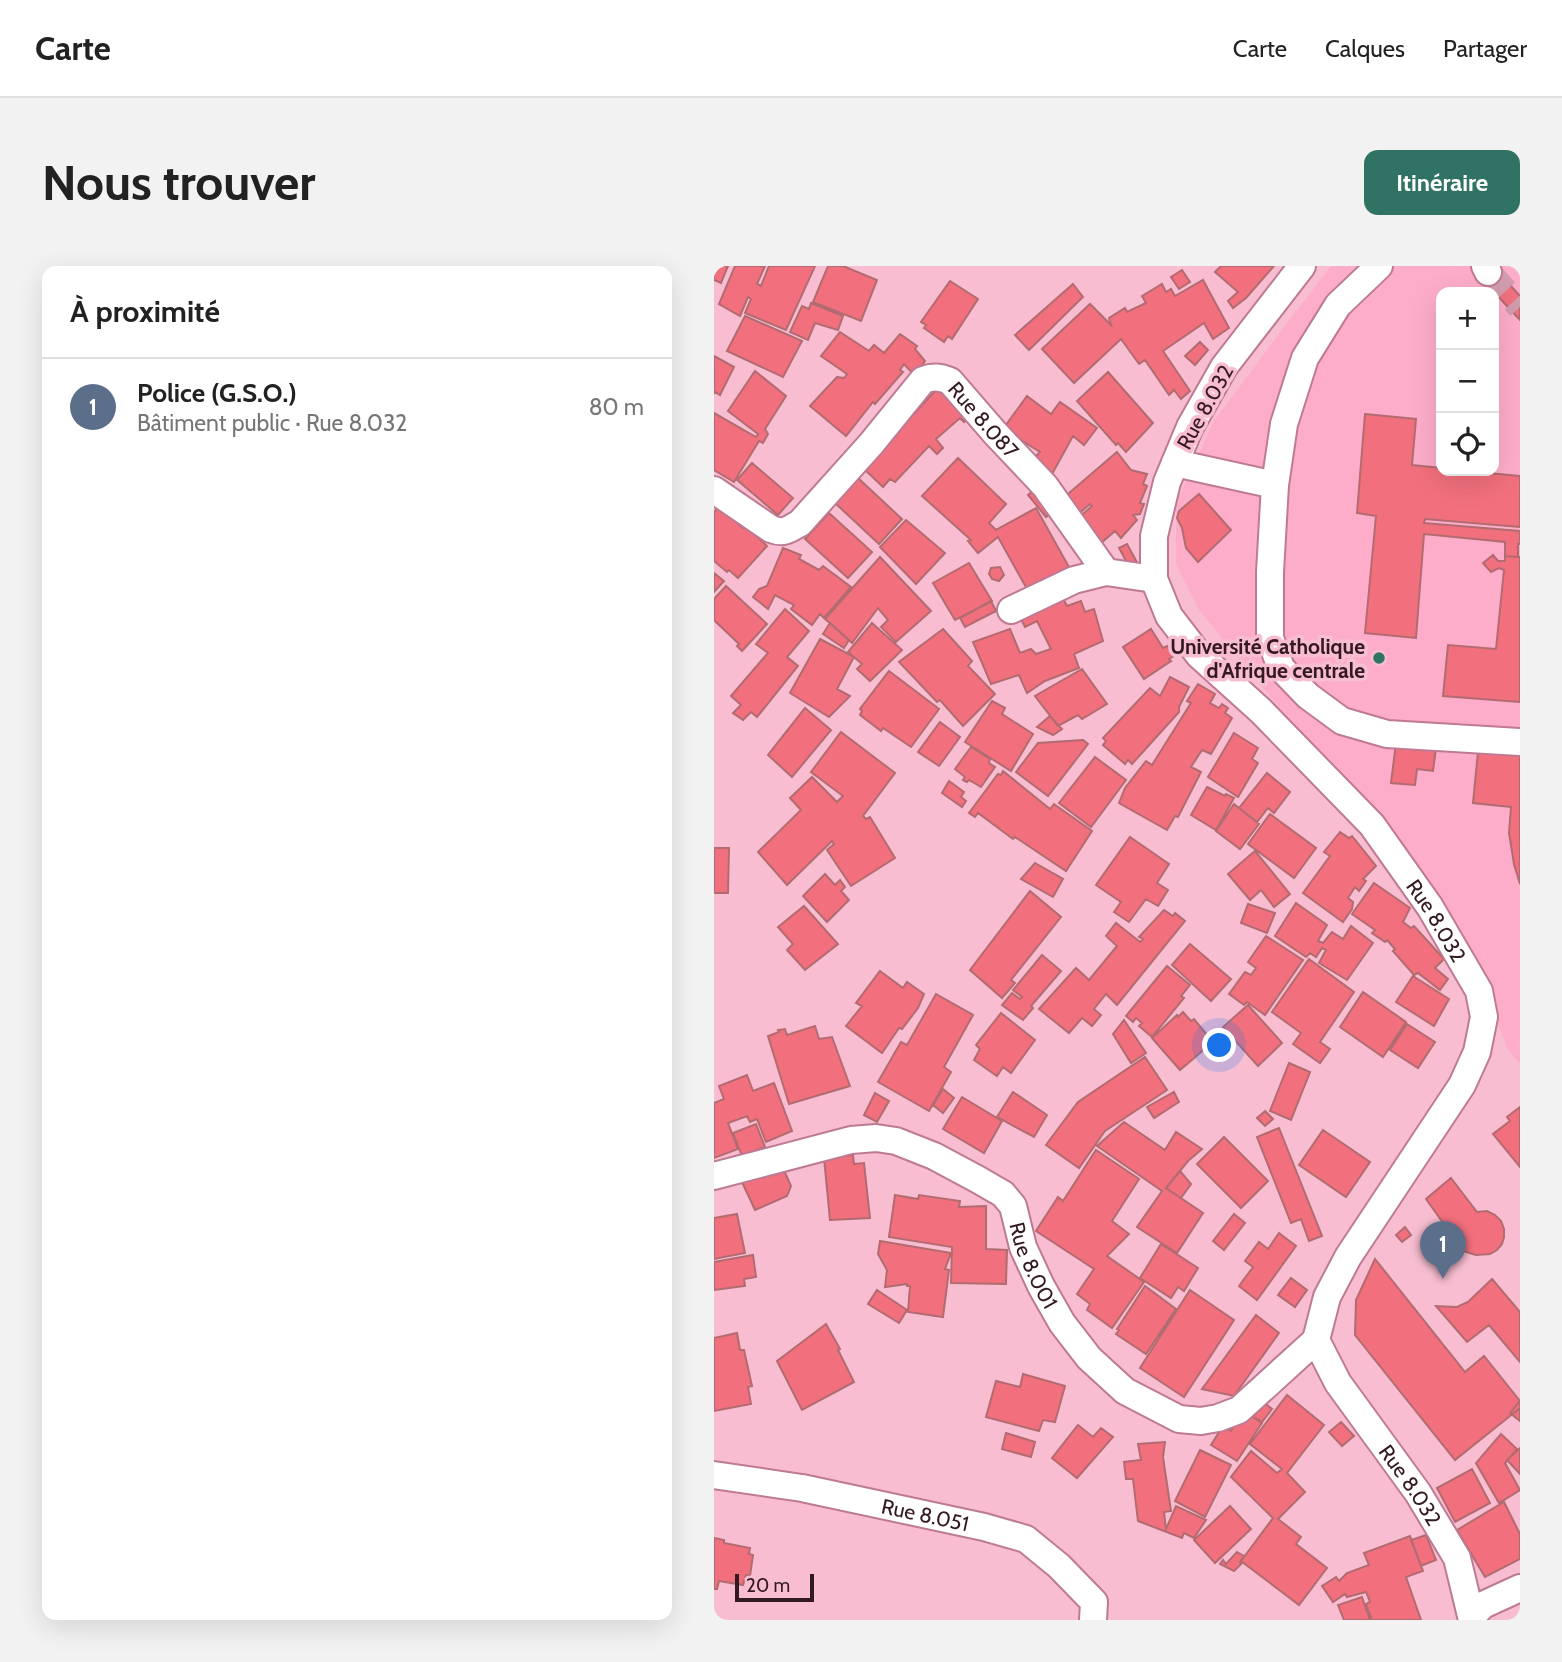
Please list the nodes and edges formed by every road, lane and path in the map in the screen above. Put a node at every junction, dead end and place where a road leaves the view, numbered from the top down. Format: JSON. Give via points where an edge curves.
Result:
{"nodes":[{"id":1,"x":1302,"y":266,"type":"edge"},
{"id":2,"x":1379,"y":266,"type":"edge"},
{"id":3,"x":1175,"y":463,"type":"junction"},
{"id":4,"x":1275,"y":485,"type":"junction"},
{"id":5,"x":714,"y":490,"type":"edge"},
{"id":6,"x":1106,"y":572,"type":"junction"},
{"id":7,"x":1154,"y":579,"type":"junction"},
{"id":8,"x":1011,"y":610,"type":"dead end"},
{"id":9,"x":1520,"y":742,"type":"edge"},
{"id":10,"x":714,"y":1176,"type":"edge"},
{"id":11,"x":1316,"y":1340,"type":"junction"},
{"id":12,"x":714,"y":1475,"type":"edge"},
{"id":13,"x":1520,"y":1588,"type":"edge"},
{"id":14,"x":1472,"y":1618,"type":"edge"},
{"id":15,"x":1093,"y":1620,"type":"edge"}],
"edges":[{"from":1,"to":3,"type":"street","name":"Rue 8.032","via":[[1224,367]]},
{"from":2,"to":4,"type":"street","via":[[1338,306],[1305,358],[1284,424]]},
{"from":3,"to":4,"type":"street"},
{"from":3,"to":7,"type":"street","name":"Rue 8.032","via":[[1154,536]]},
{"from":4,"to":9,"type":"street","via":[[1270,638],[1281,668],[1342,721],[1387,734]]},
{"from":5,"to":6,"type":"street","name":"Rue 8.087","via":[[771,529],[781,533],[791,529],[871,444],[923,380],[941,377],[950,381],[1045,486]]},
{"from":6,"to":7,"type":"street"},
{"from":6,"to":8,"type":"street","via":[[1074,580]]},
{"from":7,"to":11,"type":"street","name":"Rue 8.032","via":[[1169,616],[1199,655],[1261,711],[1372,825],[1430,907],[1479,991],[1484,1017],[1477,1052],[1462,1085],[1348,1257],[1327,1297]]},
{"from":10,"to":11,"type":"street","name":"Rue 8.001","via":[[851,1140],[896,1141],[934,1156],[1003,1194],[1013,1206],[1023,1247],[1041,1286],[1089,1358],[1125,1391],[1179,1419],[1201,1421],[1239,1410]]},
{"from":11,"to":14,"type":"street","name":"Rue 8.032","via":[[1338,1383],[1418,1493],[1457,1558]]},
{"from":12,"to":15,"type":"street","name":"Rue 8.051","via":[[802,1488],[1026,1539],[1094,1602]]},
{"from":13,"to":14,"type":"street","via":[[1483,1605]]}]}
